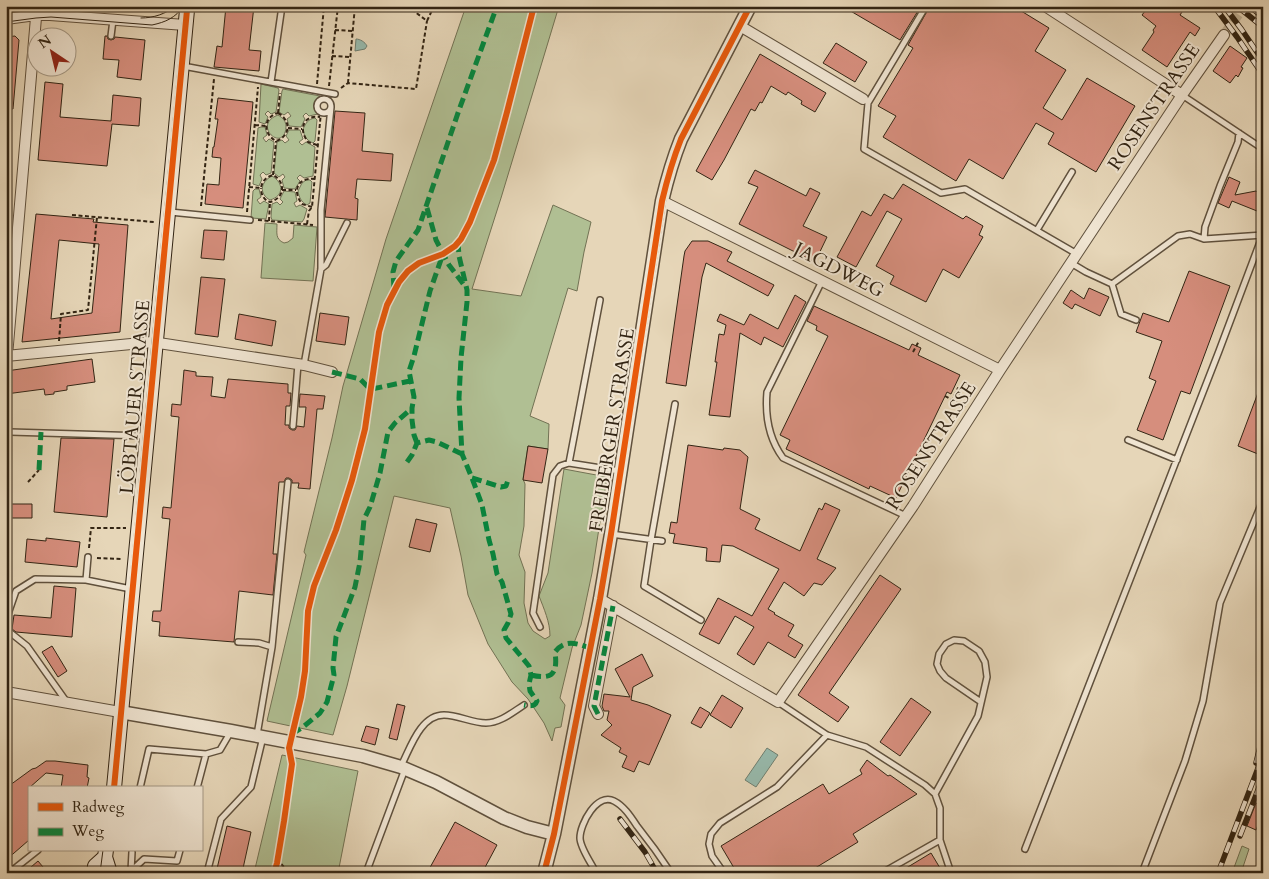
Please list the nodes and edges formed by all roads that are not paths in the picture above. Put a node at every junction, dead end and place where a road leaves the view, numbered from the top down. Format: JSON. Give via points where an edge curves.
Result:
{"nodes":[{"id":1,"x":282,"y":6,"type":"edge"},
{"id":2,"x":750,"y":6,"type":"edge"},
{"id":3,"x":926,"y":6,"type":"edge"},
{"id":4,"x":1045,"y":6,"type":"edge"},
{"id":5,"x":187,"y":7,"type":"edge"},
{"id":6,"x":37,"y":11,"type":"edge"},
{"id":7,"x":6,"y":20,"type":"edge"},
{"id":8,"x":114,"y":20,"type":"junction"},
{"id":9,"x":185,"y":25,"type":"junction"},
{"id":10,"x":740,"y":26,"type":"junction"},
{"id":11,"x":1224,"y":35,"type":"tunnel mouth"},
{"id":12,"x":111,"y":36,"type":"dead end"},
{"id":13,"x":181,"y":66,"type":"junction"},
{"id":14,"x":271,"y":82,"type":"junction"},
{"id":15,"x":327,"y":93,"type":"junction"},
{"id":16,"x":335,"y":94,"type":"road end"},
{"id":17,"x":1182,"y":95,"type":"junction"},
{"id":18,"x":326,"y":100,"type":"junction"},
{"id":19,"x":865,"y":101,"type":"junction"},
{"id":20,"x":331,"y":107,"type":"junction"},
{"id":21,"x":1240,"y":133,"type":"junction"},
{"id":22,"x":1263,"y":149,"type":"edge"},
{"id":23,"x":1072,"y":172,"type":"dead end"},
{"id":24,"x":662,"y":201,"type":"junction"},
{"id":25,"x":167,"y":217,"type":"junction"},
{"id":26,"x":248,"y":219,"type":"road end"},
{"id":27,"x":347,"y":223,"type":"dead end"},
{"id":28,"x":1037,"y":230,"type":"junction"},
{"id":29,"x":1263,"y":235,"type":"edge"},
{"id":30,"x":1204,"y":239,"type":"junction"},
{"id":31,"x":1074,"y":259,"type":"junction"},
{"id":32,"x":321,"y":269,"type":"junction"},
{"id":33,"x":822,"y":281,"type":"junction"},
{"id":34,"x":1112,"y":284,"type":"junction"},
{"id":35,"x":600,"y":300,"type":"dead end"},
{"id":36,"x":1136,"y":320,"type":"dead end"},
{"id":37,"x":154,"y":343,"type":"junction"},
{"id":38,"x":6,"y":356,"type":"edge"},
{"id":39,"x":301,"y":365,"type":"junction"},
{"id":40,"x":1000,"y":370,"type":"junction"},
{"id":41,"x":332,"y":372,"type":"dead end"},
{"id":42,"x":675,"y":404,"type":"dead end"},
{"id":43,"x":293,"y":426,"type":"dead end"},
{"id":44,"x":10,"y":432,"type":"dead end"},
{"id":45,"x":146,"y":436,"type":"junction"},
{"id":46,"x":1128,"y":440,"type":"dead end"},
{"id":47,"x":1177,"y":460,"type":"junction"},
{"id":48,"x":569,"y":462,"type":"junction"},
{"id":49,"x":621,"y":472,"type":"junction"},
{"id":50,"x":288,"y":482,"type":"dead end"},
{"id":51,"x":1263,"y":500,"type":"edge"},
{"id":52,"x":906,"y":517,"type":"junction"},
{"id":53,"x":612,"y":534,"type":"junction"},
{"id":54,"x":651,"y":540,"type":"junction"},
{"id":55,"x":662,"y":541,"type":"dead end"},
{"id":56,"x":88,"y":557,"type":"road end"},
{"id":57,"x":86,"y":580,"type":"junction"},
{"id":58,"x":132,"y":589,"type":"junction"},
{"id":59,"x":600,"y":599,"type":"junction"},
{"id":60,"x":613,"y":606,"type":"junction"},
{"id":61,"x":701,"y":620,"type":"dead end"},
{"id":62,"x":540,"y":627,"type":"dead end"},
{"id":63,"x":238,"y":642,"type":"dead end"},
{"id":64,"x":272,"y":647,"type":"junction"},
{"id":65,"x":6,"y":692,"type":"edge"},
{"id":66,"x":778,"y":702,"type":"junction"},
{"id":67,"x":981,"y":702,"type":"junction"},
{"id":68,"x":68,"y":704,"type":"junction"},
{"id":69,"x":524,"y":705,"type":"dead end"},
{"id":70,"x":120,"y":712,"type":"junction"},
{"id":71,"x":598,"y":714,"type":"dead end"},
{"id":72,"x":231,"y":731,"type":"junction"},
{"id":73,"x":828,"y":735,"type":"junction"},
{"id":74,"x":260,"y":736,"type":"junction"},
{"id":75,"x":206,"y":754,"type":"junction"},
{"id":76,"x":403,"y":768,"type":"junction"},
{"id":77,"x":114,"y":786,"type":"edge"},
{"id":78,"x":140,"y":786,"type":"edge"},
{"id":79,"x":198,"y":786,"type":"edge"},
{"id":80,"x":935,"y":794,"type":"junction"},
{"id":81,"x":554,"y":834,"type":"junction"},
{"id":82,"x":940,"y":840,"type":"junction"},
{"id":83,"x":1025,"y":849,"type":"dead end"},
{"id":84,"x":36,"y":852,"type":"edge"},
{"id":85,"x":132,"y":852,"type":"dead end"},
{"id":86,"x":179,"y":852,"type":"edge"},
{"id":87,"x":105,"y":854,"type":"edge"},
{"id":88,"x":130,"y":872,"type":"edge"},
{"id":89,"x":10,"y":873,"type":"edge"},
{"id":90,"x":94,"y":873,"type":"edge"},
{"id":91,"x":110,"y":873,"type":"edge"},
{"id":92,"x":207,"y":873,"type":"edge"},
{"id":93,"x":366,"y":873,"type":"edge"},
{"id":94,"x":544,"y":873,"type":"edge"},
{"id":95,"x":596,"y":873,"type":"edge"},
{"id":96,"x":671,"y":873,"type":"edge"},
{"id":97,"x":724,"y":873,"type":"edge"},
{"id":98,"x":882,"y":873,"type":"edge"},
{"id":99,"x":951,"y":873,"type":"edge"},
{"id":100,"x":1142,"y":873,"type":"edge"}],
"edges":[{"from":1,"to":14,"type":"lane"},
{"from":2,"to":10,"type":"street","name":"FREIBERGER STRASSE"},
{"from":3,"to":19,"type":"lane"},
{"from":4,"to":17,"type":"street"},
{"from":5,"to":9,"type":"main road","name":"LÖBTAUER STRASSE"},
{"from":6,"to":7,"type":"street"},
{"from":6,"to":8,"type":"street"},
{"from":6,"to":38,"type":"street"},
{"from":8,"to":9,"type":"street"},
{"from":8,"to":12,"type":"lane"},
{"from":9,"to":13,"type":"main road","name":"LÖBTAUER STRASSE"},
{"from":10,"to":19,"type":"street"},
{"from":10,"to":24,"type":"street","name":"FREIBERGER STRASSE","via":[[681,139]]},
{"from":11,"to":17,"type":"street","name":"ROSENSTRASSE"},
{"from":13,"to":14,"type":"lane"},
{"from":13,"to":25,"type":"main road","name":"LÖBTAUER STRASSE"},
{"from":14,"to":15,"type":"lane"},
{"from":15,"to":16,"type":"lane"},
{"from":15,"to":18,"type":"lane"},
{"from":17,"to":21,"type":"lane"},
{"from":17,"to":31,"type":"street","name":"ROSENSTRASSE"},
{"from":18,"to":20,"type":"lane"},
{"from":18,"to":20,"type":"lane","via":[[318,103],[321,115]]},
{"from":19,"to":28,"type":"lane","via":[[864,149],[941,193],[965,189]]},
{"from":20,"to":32,"type":"lane","via":[[321,210]]},
{"from":21,"to":22,"type":"lane"},
{"from":21,"to":30,"type":"lane","via":[[1205,227]]},
{"from":23,"to":28,"type":"lane"},
{"from":24,"to":33,"type":"street","name":"JAGDWEG"},
{"from":24,"to":49,"type":"street","name":"FREIBERGER STRASSE"},
{"from":25,"to":26,"type":"lane","via":[[200,215]]},
{"from":25,"to":37,"type":"main road","name":"LÖBTAUER STRASSE"},
{"from":27,"to":32,"type":"lane"},
{"from":28,"to":31,"type":"lane"},
{"from":29,"to":30,"type":"lane"},
{"from":29,"to":47,"type":"lane"},
{"from":30,"to":34,"type":"lane","via":[[1190,234],[1178,236]]},
{"from":31,"to":34,"type":"lane","via":[[1086,272]]},
{"from":31,"to":40,"type":"street","name":"ROSENSTRASSE"},
{"from":32,"to":39,"type":"lane"},
{"from":33,"to":40,"type":"street","name":"JAGDWEG"},
{"from":33,"to":52,"type":"lane","via":[[767,392],[772,438],[783,458]]},
{"from":34,"to":36,"type":"lane","via":[[1121,314]]},
{"from":35,"to":48,"type":"lane"},
{"from":37,"to":38,"type":"street"},
{"from":37,"to":39,"type":"street"},
{"from":37,"to":45,"type":"main road","name":"LÖBTAUER STRASSE"},
{"from":39,"to":41,"type":"street"},
{"from":39,"to":43,"type":"lane"},
{"from":40,"to":52,"type":"street","name":"ROSENSTRASSE"},
{"from":42,"to":54,"type":"lane"},
{"from":44,"to":45,"type":"lane"},
{"from":45,"to":58,"type":"main road","name":"LÖBTAUER STRASSE"},
{"from":46,"to":47,"type":"lane"},
{"from":47,"to":83,"type":"lane"},
{"from":48,"to":49,"type":"lane"},
{"from":48,"to":62,"type":"lane","via":[[560,466],[554,475],[533,613]]},
{"from":49,"to":53,"type":"street","name":"FREIBERGER STRASSE"},
{"from":50,"to":64,"type":"lane"},
{"from":51,"to":100,"type":"lane","via":[[1220,603],[1203,701],[1185,761]]},
{"from":52,"to":66,"type":"street","name":"ROSENSTRASSE"},
{"from":53,"to":54,"type":"lane"},
{"from":53,"to":59,"type":"street","name":"FREIBERGER STRASSE"},
{"from":54,"to":55,"type":"lane"},
{"from":54,"to":61,"type":"lane","via":[[644,586]]},
{"from":56,"to":57,"type":"lane"},
{"from":57,"to":58,"type":"lane"},
{"from":57,"to":68,"type":"lane","via":[[35,579],[16,592],[7,617],[7,630],[27,646]]},
{"from":58,"to":70,"type":"main road","name":"LÖBTAUER STRASSE"},
{"from":59,"to":60,"type":"street"},
{"from":59,"to":81,"type":"street","name":"FREIBERGER STRASSE"},
{"from":60,"to":66,"type":"street"},
{"from":60,"to":71,"type":"street","via":[[594,706]]},
{"from":63,"to":64,"type":"lane"},
{"from":64,"to":74,"type":"lane"},
{"from":65,"to":68,"type":"street"},
{"from":66,"to":73,"type":"lane"},
{"from":67,"to":67,"type":"lane","via":[[940,671],[937,664],[939,654],[946,644],[954,640],[964,642],[979,651],[987,676]]},
{"from":67,"to":80,"type":"lane","via":[[978,716]]},
{"from":68,"to":70,"type":"street"},
{"from":69,"to":76,"type":"lane","via":[[500,720],[486,723],[442,715],[429,720],[420,728]]},
{"from":70,"to":72,"type":"street"},
{"from":70,"to":77,"type":"main road","name":"LÖBTAUER STRASSE"},
{"from":72,"to":74,"type":"street"},
{"from":72,"to":75,"type":"lane","via":[[220,750]]},
{"from":73,"to":80,"type":"lane","via":[[866,748],[925,784]]},
{"from":73,"to":97,"type":"lane","via":[[777,787],[720,823],[711,834],[712,856]]},
{"from":74,"to":76,"type":"street","via":[[363,756]]},
{"from":74,"to":92,"type":"lane","via":[[251,787],[221,819]]},
{"from":75,"to":78,"type":"lane","via":[[149,749]]},
{"from":75,"to":79,"type":"lane"},
{"from":76,"to":81,"type":"street","via":[[504,818]]},
{"from":76,"to":93,"type":"lane"},
{"from":80,"to":82,"type":"lane","via":[[940,808]]},
{"from":81,"to":94,"type":"street","name":"FREIBERGER STRASSE"},
{"from":82,"to":98,"type":"lane"},
{"from":82,"to":99,"type":"lane"},
{"from":84,"to":89,"type":"lane"},
{"from":85,"to":88,"type":"lane"},
{"from":86,"to":88,"type":"lane","via":[[177,861],[144,856]]},
{"from":87,"to":90,"type":"main road","via":[[95,866]]},
{"from":87,"to":91,"type":"main road"},
{"from":95,"to":96,"type":"lane","via":[[582,847],[581,830],[591,809],[605,799],[612,800],[626,811]]}]}
